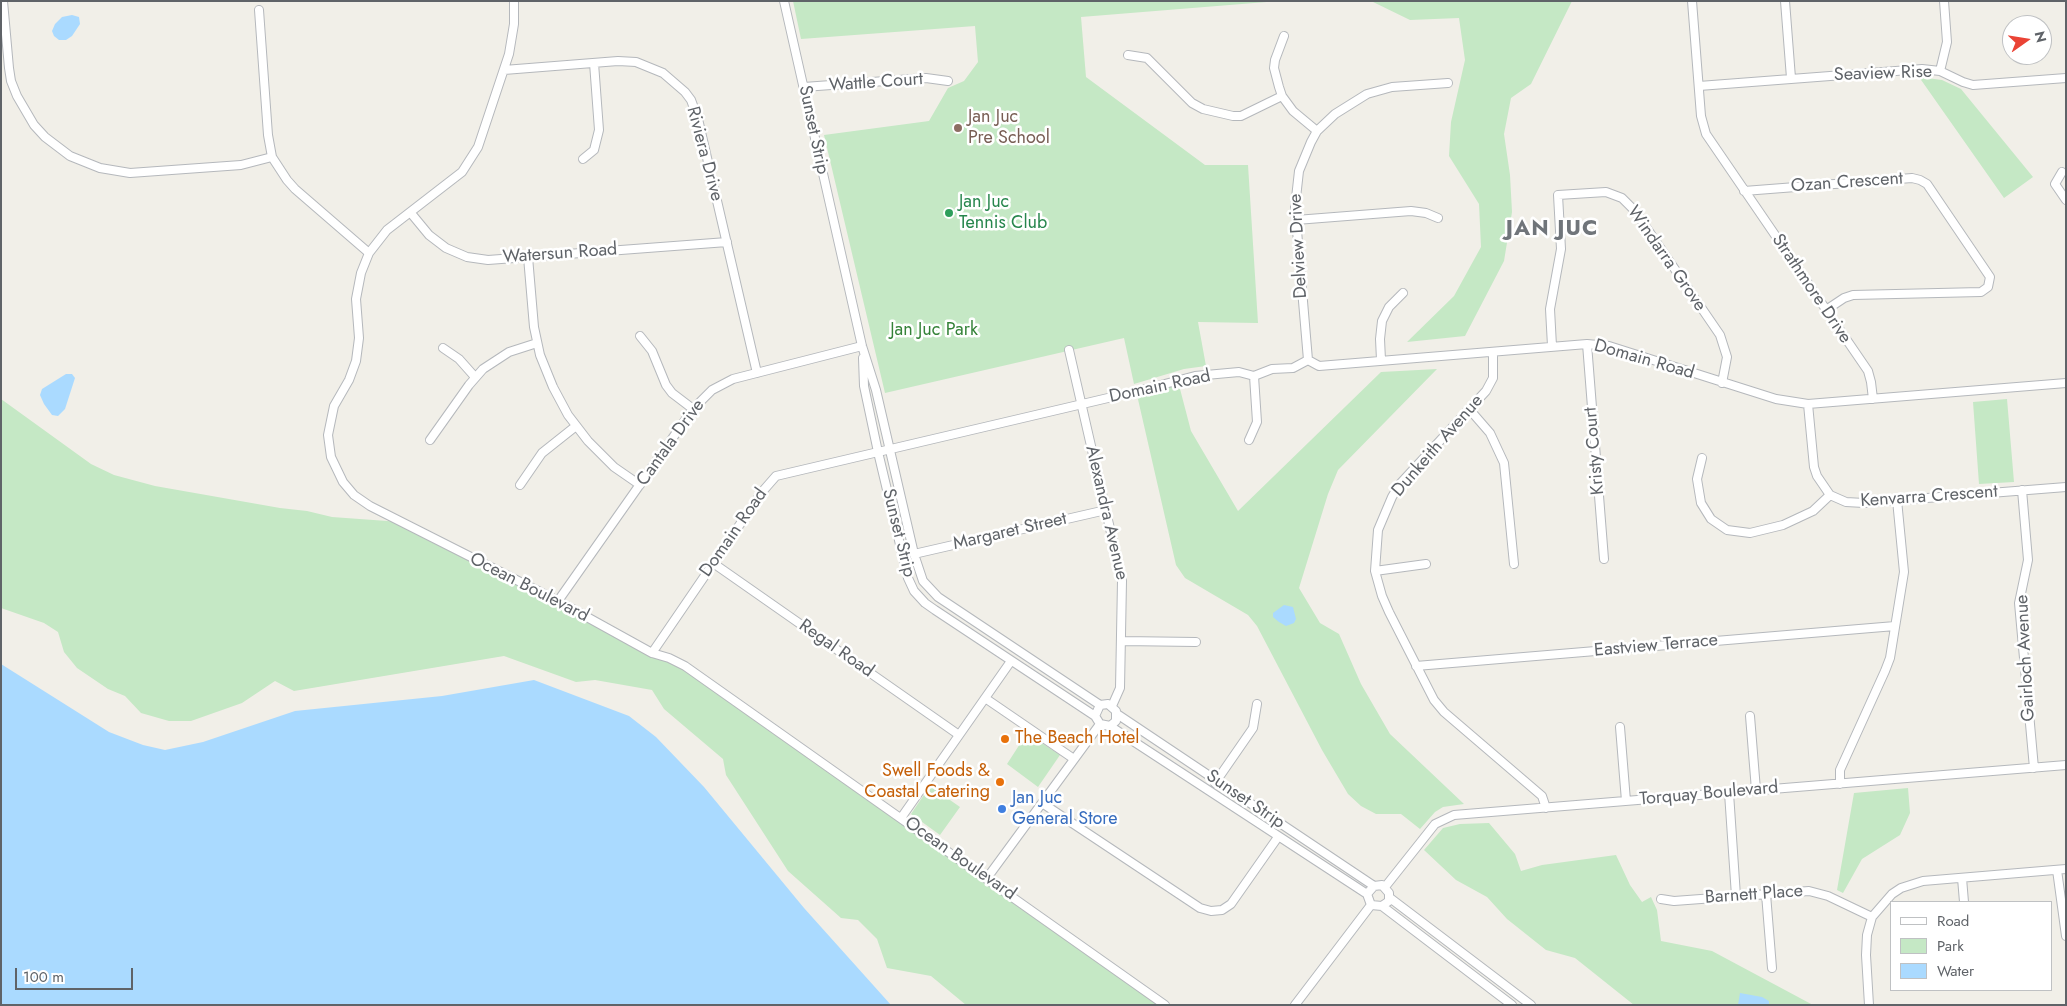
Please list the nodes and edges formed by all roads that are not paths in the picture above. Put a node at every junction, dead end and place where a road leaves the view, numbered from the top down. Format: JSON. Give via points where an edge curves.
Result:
{"nodes":[{"id":1,"x":3,"y":1,"type":"edge"},
{"id":2,"x":514,"y":1,"type":"edge"},
{"id":3,"x":784,"y":1,"type":"edge"},
{"id":4,"x":1692,"y":1,"type":"edge"},
{"id":5,"x":1785,"y":1,"type":"edge"},
{"id":6,"x":1944,"y":1,"type":"edge"},
{"id":7,"x":259,"y":10,"type":"dead end"},
{"id":8,"x":1284,"y":36,"type":"dead end"},
{"id":9,"x":1128,"y":55,"type":"dead end"},
{"id":10,"x":594,"y":63,"type":"junction"},
{"id":11,"x":504,"y":70,"type":"junction"},
{"id":12,"x":1940,"y":71,"type":"junction"},
{"id":13,"x":1791,"y":78,"type":"junction"},
{"id":14,"x":2066,"y":78,"type":"edge"},
{"id":15,"x":948,"y":81,"type":"dead end"},
{"id":16,"x":1448,"y":83,"type":"dead end"},
{"id":17,"x":1699,"y":86,"type":"junction"},
{"id":18,"x":804,"y":87,"type":"junction"},
{"id":19,"x":1282,"y":96,"type":"junction"},
{"id":20,"x":1317,"y":132,"type":"junction"},
{"id":21,"x":272,"y":156,"type":"junction"},
{"id":22,"x":583,"y":159,"type":"dead end"},
{"id":23,"x":2062,"y":172,"type":"dead end"},
{"id":24,"x":2045,"y":181,"type":"dead end"},
{"id":25,"x":2055,"y":184,"type":"junction"},
{"id":26,"x":1744,"y":191,"type":"junction"},
{"id":27,"x":2066,"y":200,"type":"edge"},
{"id":28,"x":410,"y":212,"type":"junction"},
{"id":29,"x":1438,"y":218,"type":"dead end"},
{"id":30,"x":1296,"y":220,"type":"junction"},
{"id":31,"x":727,"y":242,"type":"junction"},
{"id":32,"x":369,"y":253,"type":"junction"},
{"id":33,"x":528,"y":257,"type":"junction"},
{"id":34,"x":1402,"y":293,"type":"dead end"},
{"id":35,"x":1826,"y":310,"type":"junction"},
{"id":36,"x":640,"y":336,"type":"dead end"},
{"id":37,"x":537,"y":343,"type":"junction"},
{"id":38,"x":1587,"y":344,"type":"junction"},
{"id":39,"x":862,"y":346,"type":"junction"},
{"id":40,"x":1552,"y":346,"type":"junction"},
{"id":41,"x":443,"y":348,"type":"dead end"},
{"id":42,"x":1069,"y":350,"type":"dead end"},
{"id":43,"x":1494,"y":352,"type":"junction"},
{"id":44,"x":1308,"y":360,"type":"junction"},
{"id":45,"x":1381,"y":360,"type":"junction"},
{"id":46,"x":757,"y":373,"type":"junction"},
{"id":47,"x":1254,"y":376,"type":"junction"},
{"id":48,"x":475,"y":377,"type":"junction"},
{"id":49,"x":1722,"y":383,"type":"junction"},
{"id":50,"x":2066,"y":383,"type":"edge"},
{"id":51,"x":1873,"y":398,"type":"junction"},
{"id":52,"x":1081,"y":404,"type":"junction"},
{"id":53,"x":1808,"y":404,"type":"junction"},
{"id":54,"x":693,"y":409,"type":"junction"},
{"id":55,"x":1470,"y":410,"type":"junction"},
{"id":56,"x":576,"y":426,"type":"junction"},
{"id":57,"x":430,"y":440,"type":"dead end"},
{"id":58,"x":1249,"y":440,"type":"dead end"},
{"id":59,"x":891,"y":448,"type":"junction"},
{"id":60,"x":878,"y":452,"type":"junction"},
{"id":61,"x":1702,"y":458,"type":"dead end"},
{"id":62,"x":520,"y":485,"type":"dead end"},
{"id":63,"x":640,"y":486,"type":"junction"},
{"id":64,"x":2066,"y":487,"type":"edge"},
{"id":65,"x":2022,"y":490,"type":"junction"},
{"id":66,"x":1830,"y":495,"type":"junction"},
{"id":67,"x":1897,"y":500,"type":"junction"},
{"id":68,"x":1106,"y":510,"type":"junction"},
{"id":69,"x":914,"y":554,"type":"junction"},
{"id":70,"x":1604,"y":559,"type":"dead end"},
{"id":71,"x":713,"y":563,"type":"junction"},
{"id":72,"x":1426,"y":564,"type":"dead end"},
{"id":73,"x":1514,"y":564,"type":"dead end"},
{"id":74,"x":1375,"y":571,"type":"junction"},
{"id":75,"x":558,"y":601,"type":"junction"},
{"id":76,"x":1895,"y":626,"type":"junction"},
{"id":77,"x":1122,"y":641,"type":"junction"},
{"id":78,"x":1196,"y":642,"type":"dead end"},
{"id":79,"x":652,"y":652,"type":"junction"},
{"id":80,"x":1011,"y":661,"type":"junction"},
{"id":81,"x":1416,"y":666,"type":"junction"},
{"id":82,"x":985,"y":698,"type":"junction"},
{"id":83,"x":1257,"y":704,"type":"dead end"},
{"id":84,"x":1100,"y":705,"type":"junction"},
{"id":85,"x":1112,"y":706,"type":"junction"},
{"id":86,"x":1117,"y":714,"type":"junction"},
{"id":87,"x":1095,"y":716,"type":"junction"},
{"id":88,"x":1750,"y":716,"type":"dead end"},
{"id":89,"x":1100,"y":724,"type":"junction"},
{"id":90,"x":1110,"y":726,"type":"junction"},
{"id":91,"x":1620,"y":727,"type":"dead end"},
{"id":92,"x":959,"y":735,"type":"junction"},
{"id":93,"x":1074,"y":759,"type":"junction"},
{"id":94,"x":2066,"y":765,"type":"edge"},
{"id":95,"x":2034,"y":768,"type":"junction"},
{"id":96,"x":1217,"y":781,"type":"junction"},
{"id":97,"x":1840,"y":784,"type":"junction"},
{"id":98,"x":1756,"y":790,"type":"junction"},
{"id":99,"x":1210,"y":791,"type":"junction"},
{"id":100,"x":1729,"y":793,"type":"junction"},
{"id":101,"x":1626,"y":801,"type":"junction"},
{"id":102,"x":1042,"y":803,"type":"junction"},
{"id":103,"x":1546,"y":808,"type":"junction"},
{"id":104,"x":901,"y":818,"type":"junction"},
{"id":105,"x":1278,"y":837,"type":"junction"},
{"id":106,"x":2062,"y":869,"type":"edge"},
{"id":107,"x":987,"y":878,"type":"junction"},
{"id":108,"x":1962,"y":878,"type":"junction"},
{"id":109,"x":1374,"y":886,"type":"junction"},
{"id":110,"x":1385,"y":887,"type":"junction"},
{"id":111,"x":1367,"y":894,"type":"junction"},
{"id":112,"x":1766,"y":894,"type":"junction"},
{"id":113,"x":1736,"y":896,"type":"junction"},
{"id":114,"x":1390,"y":898,"type":"junction"},
{"id":115,"x":1661,"y":899,"type":"dead end"},
{"id":116,"x":1964,"y":901,"type":"edge"},
{"id":117,"x":1371,"y":905,"type":"junction"},
{"id":118,"x":1382,"y":906,"type":"junction"},
{"id":119,"x":1872,"y":917,"type":"junction"},
{"id":120,"x":2066,"y":936,"type":"edge"},
{"id":121,"x":1772,"y":968,"type":"dead end"},
{"id":122,"x":1165,"y":1005,"type":"edge"},
{"id":123,"x":1295,"y":1005,"type":"edge"},
{"id":124,"x":1512,"y":1005,"type":"edge"},
{"id":125,"x":1531,"y":1005,"type":"edge"},
{"id":126,"x":1869,"y":1005,"type":"edge"}],
"edges":[{"from":1,"to":21,"type":"street","via":[[9,68],[17,96],[34,125],[70,156],[100,168],[130,173],[241,165]]},
{"from":2,"to":11,"type":"street","name":"Ocean Boulevard","via":[[514,32]]},
{"from":3,"to":18,"type":"street","name":"Sunset Strip"},
{"from":4,"to":17,"type":"street","name":"Strathmore Drive"},
{"from":5,"to":13,"type":"street"},
{"from":6,"to":12,"type":"street","via":[[1947,42]]},
{"from":7,"to":21,"type":"street"},
{"from":8,"to":19,"type":"street","via":[[1276,52],[1274,68]]},
{"from":9,"to":19,"type":"street","via":[[1147,58],[1192,104],[1203,109],[1241,116]]},
{"from":10,"to":11,"type":"street","name":"Riviera Drive"},
{"from":10,"to":22,"type":"street","via":[[600,130],[594,150]]},
{"from":10,"to":31,"type":"street","name":"Riviera Drive","via":[[618,61],[645,65],[667,76],[691,100]]},
{"from":11,"to":28,"type":"street","name":"Ocean Boulevard","via":[[483,136],[467,166]]},
{"from":12,"to":13,"type":"street","name":"Seaview Rise","via":[[1922,68]]},
{"from":12,"to":14,"type":"street","name":"Seaview Rise","via":[[1973,84]]},
{"from":13,"to":17,"type":"street","name":"Seaview Rise"},
{"from":15,"to":18,"type":"street","name":"Wattle Court","via":[[926,78]]},
{"from":16,"to":20,"type":"street","name":"Delview Drive","via":[[1392,87],[1367,94],[1345,106]]},
{"from":17,"to":26,"type":"street","name":"Strathmore Drive","via":[[1706,134]]},
{"from":18,"to":39,"type":"street","name":"Sunset Strip"},
{"from":19,"to":20,"type":"street","via":[[1293,111]]},
{"from":20,"to":30,"type":"street","name":"Delview Drive","via":[[1299,171],[1295,195]]},
{"from":21,"to":32,"type":"street","via":[[295,189]]},
{"from":23,"to":25,"type":"street"},
{"from":24,"to":25,"type":"street"},
{"from":25,"to":27,"type":"street"},
{"from":26,"to":35,"type":"street","name":"Strathmore Drive"},
{"from":26,"to":35,"type":"street","name":"Ozan Crescent","via":[[1908,178],[1920,180],[1927,184],[1990,277],[1988,286],[1980,292],[1854,295]]},
{"from":28,"to":32,"type":"street","name":"Ocean Boulevard","via":[[387,230]]},
{"from":28,"to":33,"type":"street","name":"Watersun Road","via":[[429,235],[456,252],[488,260]]},
{"from":29,"to":30,"type":"street","via":[[1412,211]]},
{"from":30,"to":44,"type":"street","name":"Delview Drive"},
{"from":31,"to":33,"type":"street","name":"Watersun Road"},
{"from":31,"to":46,"type":"street","name":"Riviera Drive"},
{"from":32,"to":75,"type":"street","name":"Ocean Boulevard","via":[[356,299],[359,338],[356,361],[329,424],[328,446],[338,475],[354,496],[370,506]]},
{"from":33,"to":37,"type":"street"},
{"from":34,"to":45,"type":"street","via":[[1382,321]]},
{"from":35,"to":51,"type":"street","name":"Strathmore Drive","via":[[1868,371]]},
{"from":36,"to":54,"type":"street","via":[[652,350],[666,385]]},
{"from":37,"to":48,"type":"street","via":[[503,356]]},
{"from":37,"to":56,"type":"street","via":[[553,387]]},
{"from":38,"to":40,"type":"street","name":"Domain Road"},
{"from":38,"to":49,"type":"street","name":"Domain Road","via":[[1609,346]]},
{"from":38,"to":70,"type":"street","name":"Kristy Court"},
{"from":39,"to":46,"type":"street","name":"Cantala Drive"},
{"from":39,"to":59,"type":"street","name":"Sunset Strip"},
{"from":39,"to":60,"type":"street","name":"Sunset Strip","via":[[864,386]]},
{"from":40,"to":43,"type":"street","name":"Domain Road"},
{"from":40,"to":49,"type":"street","name":"Windarra Grove","via":[[1550,309],[1561,249],[1558,194],[1606,192],[1622,198],[1635,211],[1720,335],[1727,357]]},
{"from":41,"to":48,"type":"street","via":[[460,360]]},
{"from":42,"to":52,"type":"street","name":"Alexandra Avenue"},
{"from":43,"to":45,"type":"street","name":"Domain Road"},
{"from":43,"to":55,"type":"street","name":"Dunkeith Avenue","via":[[1490,384]]},
{"from":44,"to":45,"type":"street","name":"Domain Road","via":[[1319,366]]},
{"from":44,"to":47,"type":"street","name":"Domain Road","via":[[1293,368],[1272,369]]},
{"from":46,"to":54,"type":"street","name":"Cantala Drive","via":[[722,384],[706,394]]},
{"from":47,"to":52,"type":"street","name":"Domain Road","via":[[1239,372],[1195,376]]},
{"from":47,"to":58,"type":"street","via":[[1257,422]]},
{"from":48,"to":57,"type":"street"},
{"from":49,"to":53,"type":"street","name":"Domain Road","via":[[1776,400]]},
{"from":50,"to":51,"type":"street"},
{"from":51,"to":53,"type":"street","name":"Domain Road"},
{"from":52,"to":59,"type":"street","name":"Domain Road"},
{"from":52,"to":68,"type":"street","name":"Alexandra Avenue"},
{"from":53,"to":66,"type":"street","via":[[1814,467]]},
{"from":54,"to":63,"type":"street","name":"Cantala Drive"},
{"from":55,"to":73,"type":"street","via":[[1490,433],[1504,464]]},
{"from":55,"to":74,"type":"street","name":"Dunkeith Avenue","via":[[1399,485],[1378,530]]},
{"from":56,"to":62,"type":"street","via":[[542,452]]},
{"from":56,"to":63,"type":"street","via":[[601,454]]},
{"from":59,"to":60,"type":"street","name":"Domain Road"},
{"from":59,"to":69,"type":"street","name":"Sunset Strip"},
{"from":60,"to":71,"type":"street","name":"Domain Road","via":[[776,476]]},
{"from":60,"to":80,"type":"street","name":"Sunset Strip","via":[[908,578],[914,591],[925,604]]},
{"from":61,"to":66,"type":"street","via":[[1697,479],[1701,503],[1711,519],[1727,530],[1750,533],[1783,525],[1813,511]]},
{"from":63,"to":75,"type":"street","name":"Cantala Drive"},
{"from":64,"to":65,"type":"street","name":"Kenvarra Crescent"},
{"from":65,"to":67,"type":"street","name":"Kenvarra Crescent"},
{"from":65,"to":95,"type":"street","name":"Gairloch Avenue","via":[[2028,560],[2019,603]]},
{"from":66,"to":67,"type":"street","name":"Kenvarra Crescent","via":[[1855,503]]},
{"from":67,"to":76,"type":"street","via":[[1904,572]]},
{"from":68,"to":69,"type":"street","name":"Margaret Street"},
{"from":68,"to":77,"type":"street","name":"Alexandra Avenue","via":[[1122,581]]},
{"from":69,"to":84,"type":"street","name":"Sunset Strip","via":[[923,581],[931,592]]},
{"from":71,"to":79,"type":"street","name":"Domain Road"},
{"from":71,"to":92,"type":"street","name":"Regal Road"},
{"from":72,"to":74,"type":"street"},
{"from":74,"to":81,"type":"street","name":"Dunkeith Avenue","via":[[1385,604]]},
{"from":75,"to":79,"type":"street","name":"Ocean Boulevard"},
{"from":76,"to":81,"type":"street","name":"Eastview Terrace"},
{"from":76,"to":97,"type":"street","via":[[1890,658],[1840,770]]},
{"from":77,"to":78,"type":"street"},
{"from":77,"to":85,"type":"street","name":"Alexandra Avenue","via":[[1120,688]]},
{"from":79,"to":104,"type":"street","name":"Ocean Boulevard","via":[[685,666]]},
{"from":80,"to":82,"type":"street"},
{"from":80,"to":87,"type":"street","name":"Sunset Strip"},
{"from":81,"to":103,"type":"street","name":"Dunkeith Avenue","via":[[1439,706],[1542,796]]},
{"from":82,"to":92,"type":"street"},
{"from":82,"to":93,"type":"street"},
{"from":83,"to":96,"type":"street","via":[[1253,728]]},
{"from":84,"to":85,"type":"street","name":"Sunset Strip"},
{"from":84,"to":87,"type":"street"},
{"from":85,"to":86,"type":"street","name":"Sunset Strip"},
{"from":86,"to":90,"type":"street","via":[[1116,721]]},
{"from":86,"to":96,"type":"street","name":"Sunset Strip"},
{"from":87,"to":89,"type":"street","name":"Sunset Strip"},
{"from":88,"to":98,"type":"street"},
{"from":89,"to":90,"type":"street","name":"Sunset Strip"},
{"from":89,"to":93,"type":"street"},
{"from":90,"to":99,"type":"street","name":"Sunset Strip"},
{"from":91,"to":101,"type":"street"},
{"from":92,"to":104,"type":"street"},
{"from":93,"to":102,"type":"street"},
{"from":94,"to":95,"type":"street","name":"Torquay Boulevard"},
{"from":95,"to":97,"type":"street","name":"Torquay Boulevard"},
{"from":96,"to":99,"type":"street"},
{"from":96,"to":109,"type":"street","name":"Sunset Strip"},
{"from":97,"to":98,"type":"street","name":"Torquay Boulevard"},
{"from":98,"to":100,"type":"street","name":"Torquay Boulevard"},
{"from":99,"to":105,"type":"street","name":"Sunset Strip"},
{"from":100,"to":101,"type":"street","name":"Torquay Boulevard"},
{"from":100,"to":113,"type":"street"},
{"from":101,"to":103,"type":"street","name":"Torquay Boulevard"},
{"from":102,"to":105,"type":"street","via":[[1200,908],[1212,911],[1222,910],[1231,904]]},
{"from":102,"to":107,"type":"street"},
{"from":103,"to":110,"type":"street","name":"Torquay Boulevard","via":[[1440,820]]},
{"from":104,"to":107,"type":"street","name":"Ocean Boulevard"},
{"from":105,"to":111,"type":"street","name":"Sunset Strip"},
{"from":106,"to":108,"type":"street"},
{"from":106,"to":120,"type":"street"},
{"from":107,"to":122,"type":"street","name":"Ocean Boulevard"},
{"from":108,"to":116,"type":"street"},
{"from":108,"to":119,"type":"street","via":[[1923,881],[1901,888]]},
{"from":109,"to":110,"type":"street","name":"Sunset Strip"},
{"from":109,"to":111,"type":"street"},
{"from":110,"to":114,"type":"street"},
{"from":111,"to":117,"type":"street"},
{"from":112,"to":113,"type":"street","name":"Barnett Place"},
{"from":112,"to":119,"type":"street","name":"Barnett Place","via":[[1819,893]]},
{"from":112,"to":121,"type":"street"},
{"from":113,"to":115,"type":"street","name":"Barnett Place","via":[[1674,901]]},
{"from":114,"to":118,"type":"street"},
{"from":114,"to":125,"type":"street"},
{"from":117,"to":118,"type":"street"},
{"from":117,"to":123,"type":"street"},
{"from":118,"to":124,"type":"street"},
{"from":119,"to":126,"type":"street","via":[[1866,944]]}]}
